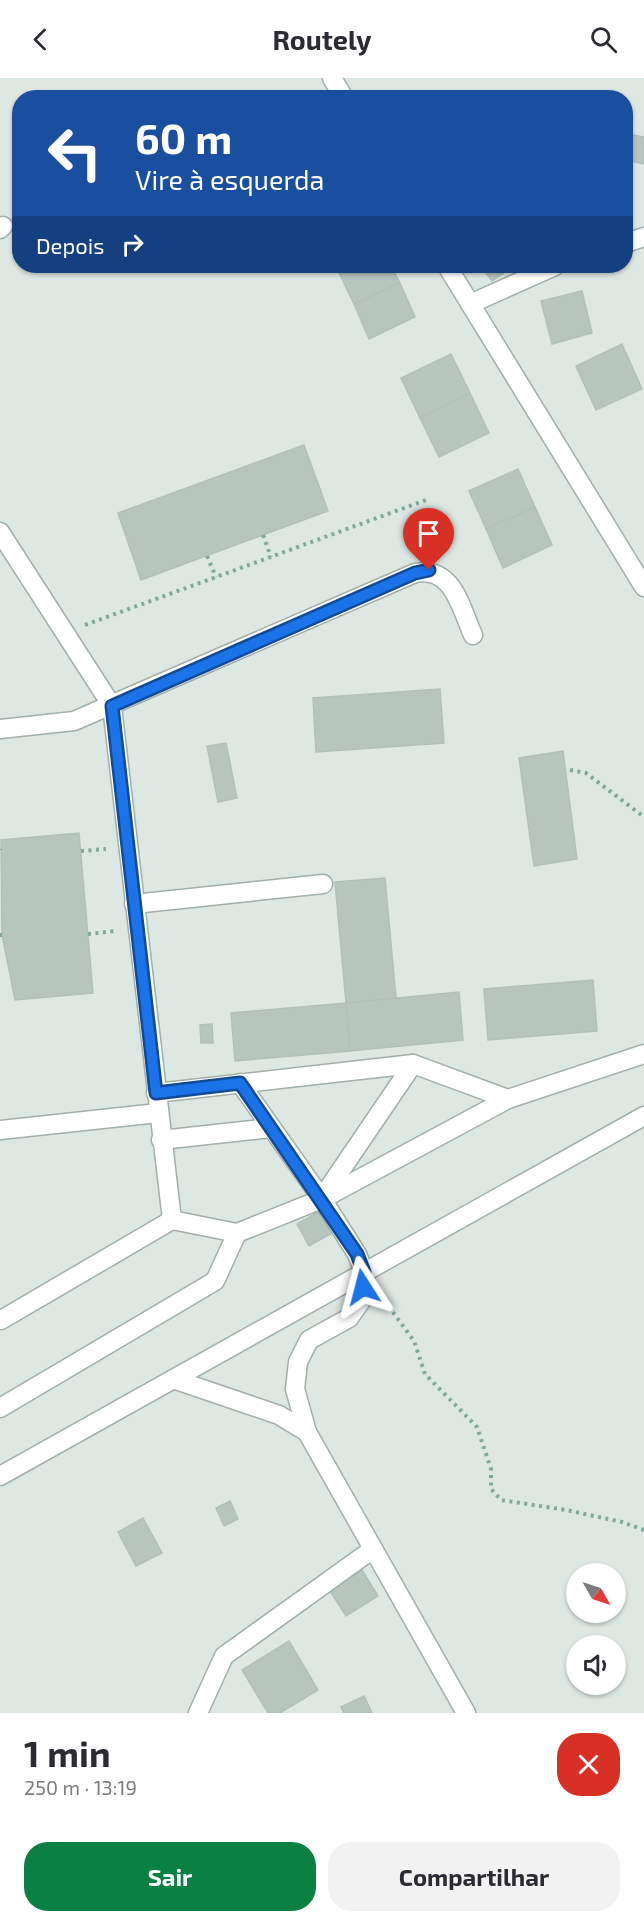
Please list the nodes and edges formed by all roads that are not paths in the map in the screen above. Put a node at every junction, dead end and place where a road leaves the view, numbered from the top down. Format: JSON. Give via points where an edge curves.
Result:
{"nodes":[{"id":1,"x":451,"y":273,"type":"edge"},
{"id":2,"x":539,"y":273,"type":"edge"},
{"id":3,"x":470,"y":304,"type":"junction"},
{"id":4,"x":0,"y":532,"type":"edge"},
{"id":5,"x":644,"y":587,"type":"edge"},
{"id":6,"x":473,"y":635,"type":"dead end"},
{"id":7,"x":112,"y":706,"type":"junction"},
{"id":8,"x":0,"y":729,"type":"edge"},
{"id":9,"x":324,"y":884,"type":"dead end"},
{"id":10,"x":134,"y":904,"type":"junction"},
{"id":11,"x":644,"y":1054,"type":"edge"},
{"id":12,"x":413,"y":1064,"type":"junction"},
{"id":13,"x":240,"y":1083,"type":"junction"},
{"id":14,"x":156,"y":1093,"type":"junction"},
{"id":15,"x":508,"y":1099,"type":"junction"},
{"id":16,"x":158,"y":1113,"type":"junction"},
{"id":17,"x":644,"y":1116,"type":"edge"},
{"id":18,"x":271,"y":1128,"type":"junction"},
{"id":19,"x":0,"y":1130,"type":"edge"},
{"id":20,"x":161,"y":1140,"type":"junction"},
{"id":21,"x":322,"y":1198,"type":"junction"},
{"id":22,"x":172,"y":1220,"type":"junction"},
{"id":23,"x":237,"y":1233,"type":"junction"},
{"id":24,"x":364,"y":1272,"type":"junction"},
{"id":25,"x":1,"y":1320,"type":"edge"},
{"id":26,"x":173,"y":1379,"type":"junction"},
{"id":27,"x":0,"y":1408,"type":"edge"},
{"id":28,"x":308,"y":1432,"type":"junction"},
{"id":29,"x":0,"y":1476,"type":"edge"},
{"id":30,"x":373,"y":1550,"type":"junction"},
{"id":31,"x":198,"y":1713,"type":"edge"},
{"id":32,"x":466,"y":1713,"type":"edge"}],
"edges":[{"from":1,"to":3,"type":"street"},
{"from":2,"to":3,"type":"street"},
{"from":3,"to":5,"type":"street"},
{"from":4,"to":7,"type":"street"},
{"from":6,"to":7,"type":"street","via":[[450,585],[440,574],[429,570]]},
{"from":7,"to":8,"type":"street","via":[[74,721]]},
{"from":7,"to":10,"type":"street"},
{"from":9,"to":10,"type":"street"},
{"from":10,"to":14,"type":"street"},
{"from":11,"to":15,"type":"street"},
{"from":12,"to":13,"type":"street"},
{"from":12,"to":15,"type":"street"},
{"from":12,"to":21,"type":"street"},
{"from":13,"to":14,"type":"street"},
{"from":13,"to":18,"type":"street"},
{"from":14,"to":16,"type":"street"},
{"from":15,"to":21,"type":"street"},
{"from":16,"to":19,"type":"street"},
{"from":16,"to":20,"type":"street"},
{"from":17,"to":24,"type":"street"},
{"from":18,"to":20,"type":"street"},
{"from":18,"to":21,"type":"street"},
{"from":20,"to":22,"type":"street"},
{"from":21,"to":23,"type":"street"},
{"from":21,"to":24,"type":"street"},
{"from":22,"to":23,"type":"street"},
{"from":22,"to":25,"type":"street"},
{"from":23,"to":27,"type":"street","via":[[215,1281]]},
{"from":24,"to":26,"type":"street"},
{"from":24,"to":28,"type":"street","via":[[361,1300],[349,1318],[309,1341],[298,1362],[295,1389]]},
{"from":26,"to":28,"type":"street","via":[[279,1415]]},
{"from":26,"to":29,"type":"street"},
{"from":28,"to":30,"type":"street"},
{"from":30,"to":31,"type":"street","via":[[224,1656]]},
{"from":30,"to":32,"type":"street"}]}
